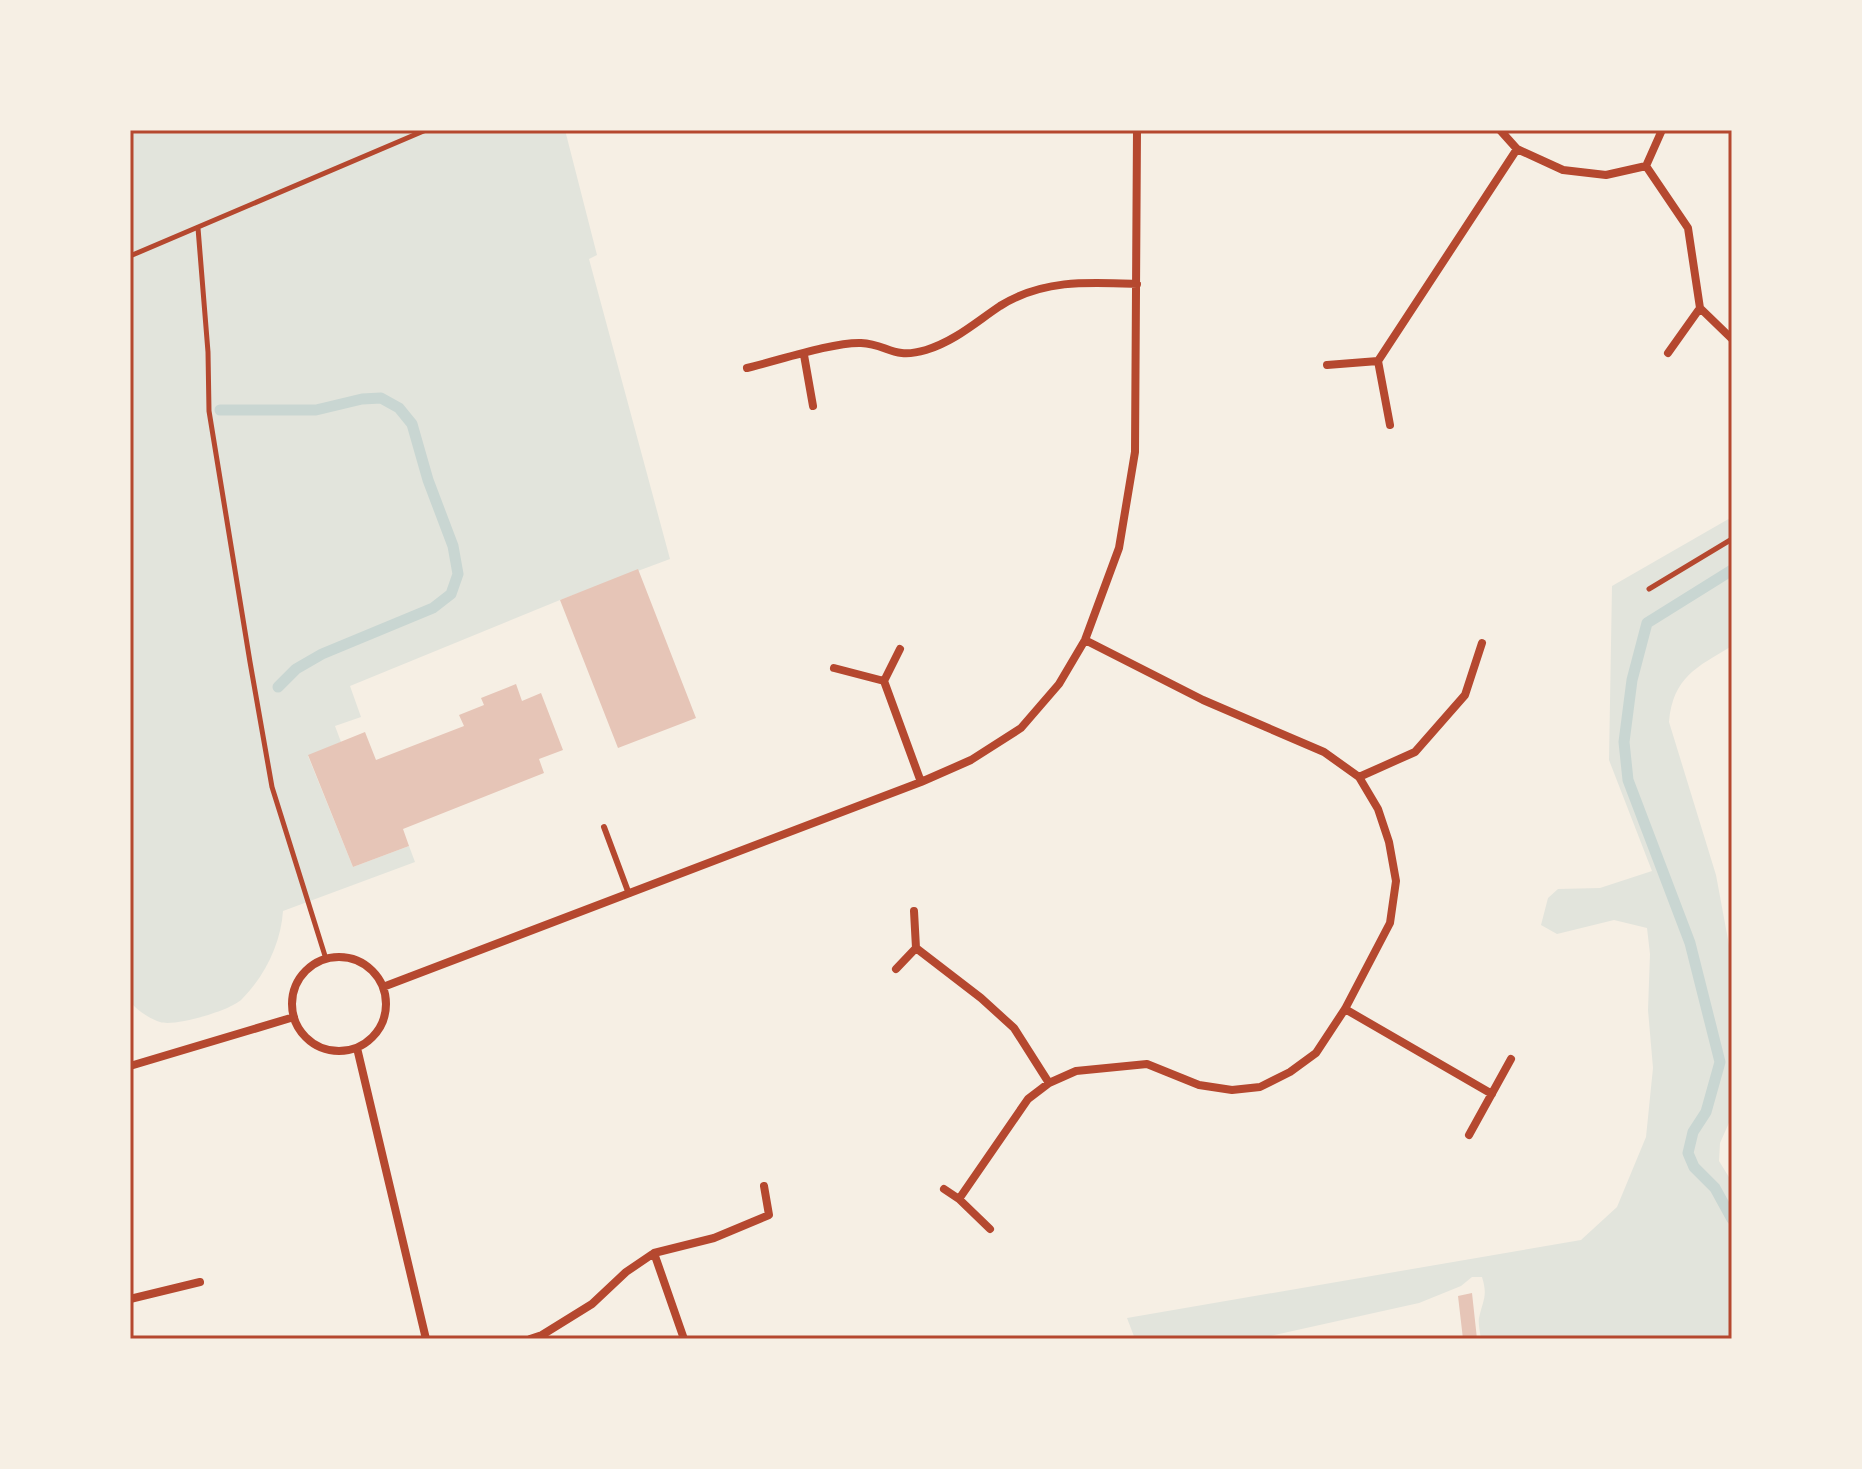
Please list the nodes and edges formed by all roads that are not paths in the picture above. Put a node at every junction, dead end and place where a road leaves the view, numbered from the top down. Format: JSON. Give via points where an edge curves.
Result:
{"nodes":[{"id":1,"x":1137,"y":130,"type":"edge"},
{"id":2,"x":1500,"y":130,"type":"edge"},
{"id":3,"x":1662,"y":130,"type":"edge"},
{"id":4,"x":1517,"y":149,"type":"junction"},
{"id":5,"x":1646,"y":166,"type":"junction"},
{"id":6,"x":1137,"y":284,"type":"junction"},
{"id":7,"x":1700,"y":308,"type":"junction"},
{"id":8,"x":1732,"y":339,"type":"edge"},
{"id":9,"x":1668,"y":353,"type":"dead end"},
{"id":10,"x":804,"y":355,"type":"junction"},
{"id":11,"x":1378,"y":361,"type":"junction"},
{"id":12,"x":1327,"y":365,"type":"dead end"},
{"id":13,"x":747,"y":368,"type":"dead end"},
{"id":14,"x":813,"y":406,"type":"dead end"},
{"id":15,"x":1390,"y":425,"type":"dead end"},
{"id":16,"x":1085,"y":640,"type":"junction"},
{"id":17,"x":1482,"y":643,"type":"dead end"},
{"id":18,"x":900,"y":649,"type":"dead end"},
{"id":19,"x":834,"y":668,"type":"dead end"},
{"id":20,"x":884,"y":681,"type":"junction"},
{"id":21,"x":1359,"y":777,"type":"junction"},
{"id":22,"x":921,"y":782,"type":"junction"},
{"id":23,"x":604,"y":827,"type":"dead end"},
{"id":24,"x":629,"y":894,"type":"junction"},
{"id":25,"x":914,"y":911,"type":"dead end"},
{"id":26,"x":916,"y":948,"type":"junction"},
{"id":27,"x":896,"y":969,"type":"dead end"},
{"id":28,"x":383,"y":987,"type":"junction"},
{"id":29,"x":1345,"y":1009,"type":"junction"},
{"id":30,"x":294,"y":1017,"type":"junction"},
{"id":31,"x":357,"y":1048,"type":"junction"},
{"id":32,"x":1511,"y":1059,"type":"dead end"},
{"id":33,"x":130,"y":1066,"type":"edge"},
{"id":34,"x":1049,"y":1083,"type":"junction"},
{"id":35,"x":1492,"y":1094,"type":"junction"},
{"id":36,"x":1469,"y":1135,"type":"dead end"},
{"id":37,"x":764,"y":1186,"type":"dead end"},
{"id":38,"x":944,"y":1189,"type":"dead end"},
{"id":39,"x":959,"y":1199,"type":"junction"},
{"id":40,"x":990,"y":1229,"type":"dead end"},
{"id":41,"x":654,"y":1253,"type":"junction"},
{"id":42,"x":200,"y":1282,"type":"dead end"},
{"id":43,"x":130,"y":1299,"type":"edge"},
{"id":44,"x":426,"y":1339,"type":"edge"},
{"id":45,"x":530,"y":1339,"type":"edge"},
{"id":46,"x":684,"y":1339,"type":"edge"}],
"edges":[{"from":1,"to":6,"type":"street"},
{"from":2,"to":4,"type":"street"},
{"from":3,"to":5,"type":"street"},
{"from":4,"to":5,"type":"street","via":[[1563,170],[1606,175]]},
{"from":4,"to":11,"type":"street"},
{"from":5,"to":7,"type":"street","via":[[1688,228]]},
{"from":6,"to":10,"type":"street","via":[[1077,282],[1025,293],[968,330],[924,350],[903,354],[859,343]]},
{"from":6,"to":16,"type":"street","via":[[1135,452],[1119,548]]},
{"from":7,"to":8,"type":"street"},
{"from":7,"to":9,"type":"street"},
{"from":10,"to":13,"type":"street"},
{"from":10,"to":14,"type":"street"},
{"from":11,"to":12,"type":"street"},
{"from":11,"to":15,"type":"street"},
{"from":16,"to":21,"type":"street","via":[[1203,700],[1324,752]]},
{"from":16,"to":22,"type":"street","via":[[1059,684],[1021,728],[971,760]]},
{"from":17,"to":21,"type":"street","via":[[1465,695],[1415,752]]},
{"from":18,"to":20,"type":"street"},
{"from":19,"to":20,"type":"street"},
{"from":20,"to":22,"type":"street"},
{"from":21,"to":29,"type":"street","via":[[1378,809],[1396,881],[1390,923]]},
{"from":22,"to":24,"type":"street"},
{"from":23,"to":24,"type":"lane"},
{"from":24,"to":28,"type":"street"},
{"from":25,"to":26,"type":"street"},
{"from":26,"to":27,"type":"street"},
{"from":26,"to":34,"type":"street","via":[[1014,1028]]},
{"from":28,"to":30,"type":"street","via":[[366,965],[353,959],[326,959],[313,965],[295,988]]},
{"from":28,"to":31,"type":"street","via":[[385,1016],[380,1029]]},
{"from":29,"to":34,"type":"street","via":[[1316,1053],[1260,1087],[1199,1085],[1147,1064],[1076,1071]]},
{"from":29,"to":35,"type":"street"},
{"from":30,"to":31,"type":"street","via":[[312,1042],[326,1049]]},
{"from":30,"to":33,"type":"street"},
{"from":31,"to":44,"type":"street"},
{"from":32,"to":35,"type":"street"},
{"from":34,"to":39,"type":"street","via":[[1028,1099]]},
{"from":35,"to":36,"type":"street"},
{"from":37,"to":41,"type":"street","via":[[769,1215],[714,1238]]},
{"from":38,"to":39,"type":"street"},
{"from":39,"to":40,"type":"street"},
{"from":41,"to":45,"type":"street","via":[[592,1304]]},
{"from":41,"to":46,"type":"street"},
{"from":42,"to":43,"type":"street"}]}
